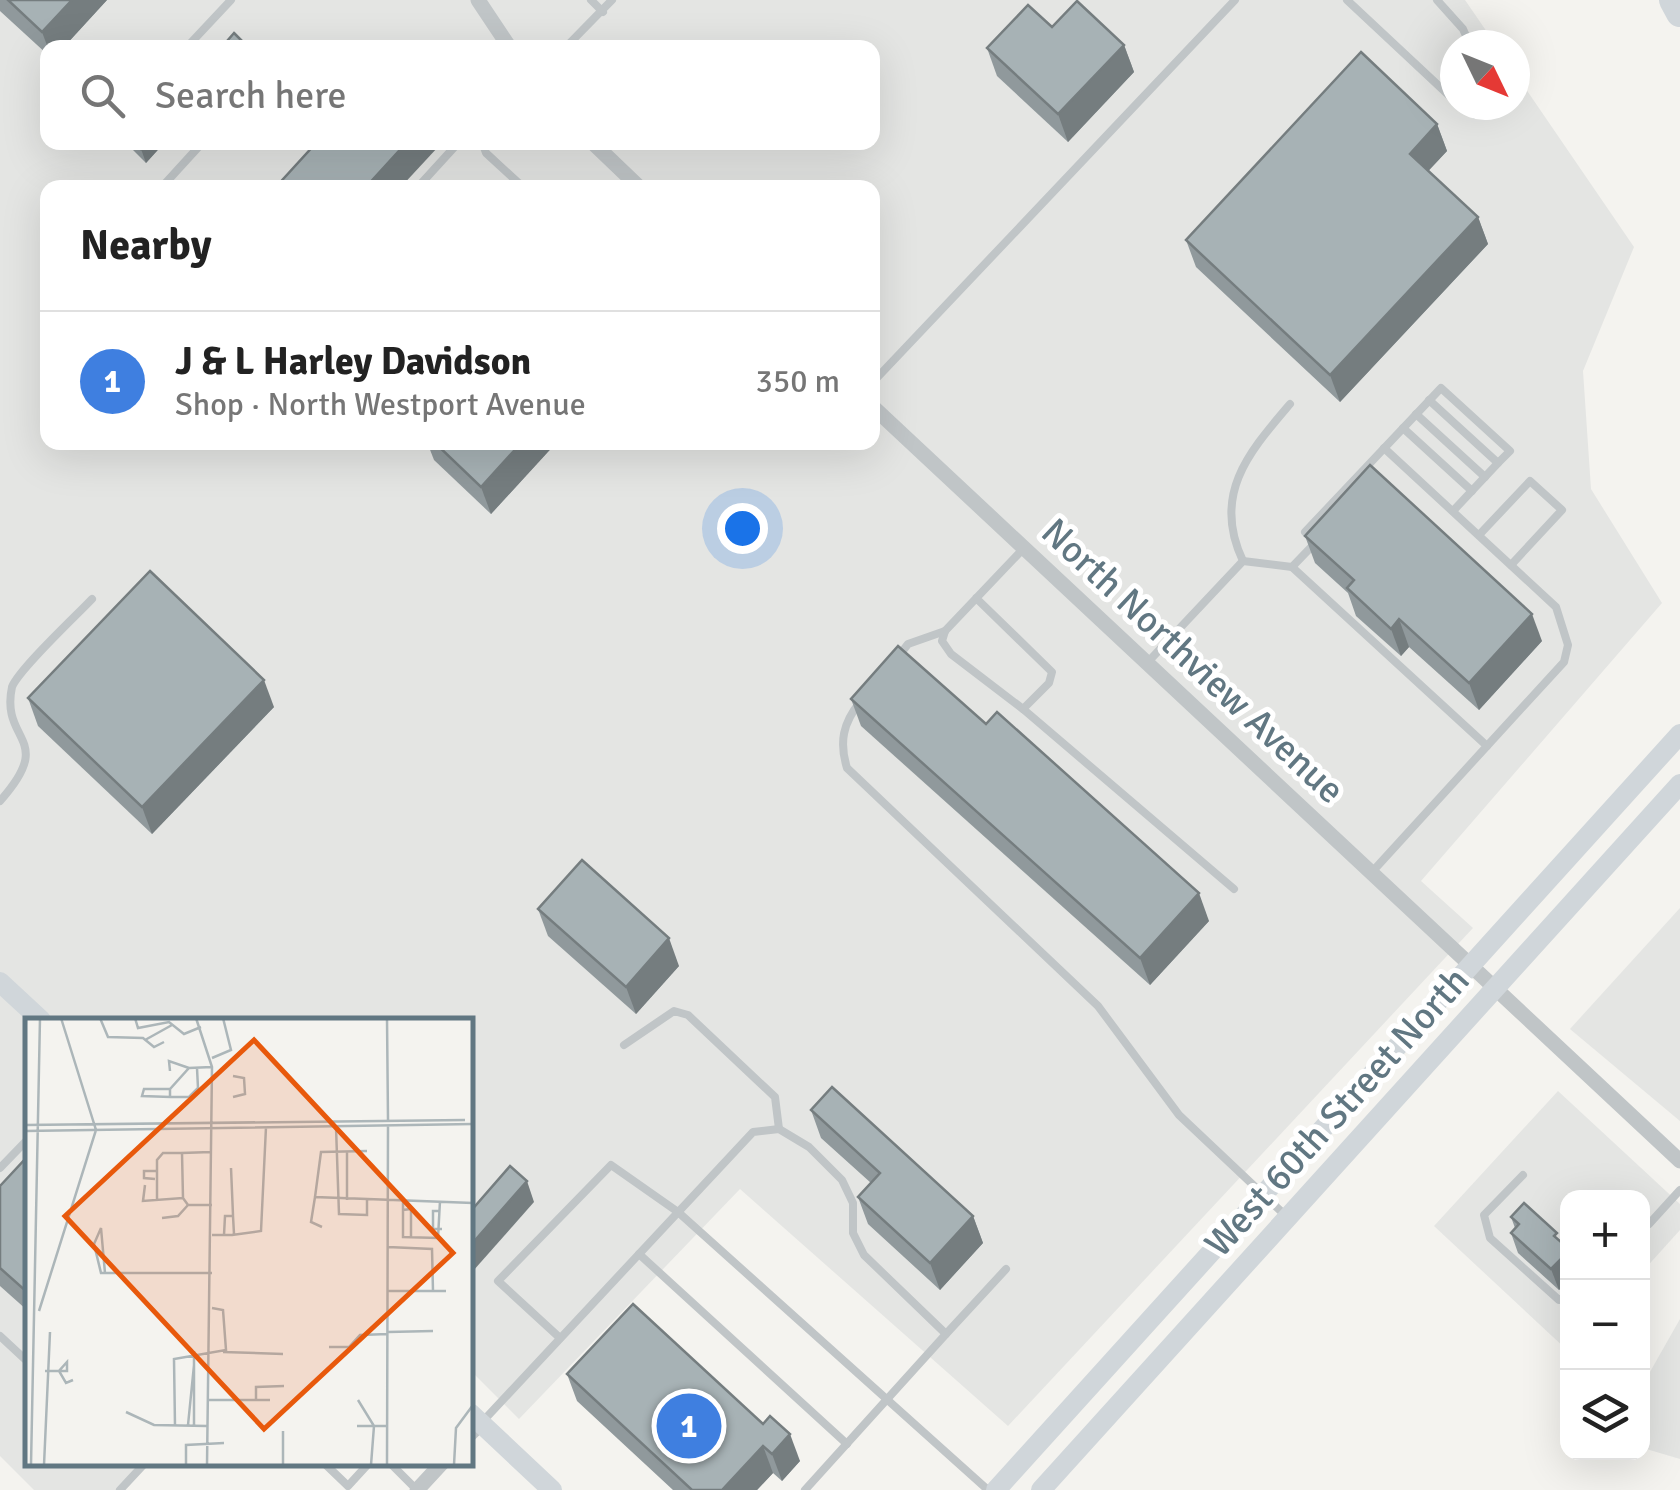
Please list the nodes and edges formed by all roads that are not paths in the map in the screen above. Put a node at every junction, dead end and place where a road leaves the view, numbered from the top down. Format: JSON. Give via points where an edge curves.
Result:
{"nodes":[{"id":1,"x":232,"y":0,"type":"edge"},
{"id":2,"x":478,"y":0,"type":"edge"},
{"id":3,"x":591,"y":0,"type":"edge"},
{"id":4,"x":612,"y":0,"type":"edge"},
{"id":5,"x":1234,"y":0,"type":"edge"},
{"id":6,"x":1347,"y":0,"type":"edge"},
{"id":7,"x":1437,"y":0,"type":"edge"},
{"id":8,"x":1673,"y":0,"type":"edge"},
{"id":9,"x":603,"y":12,"type":"junction"},
{"id":10,"x":1680,"y":13,"type":"edge"},
{"id":11,"x":1463,"y":30,"type":"edge"},
{"id":12,"x":194,"y":40,"type":"edge"},
{"id":13,"x":505,"y":40,"type":"edge"},
{"id":14,"x":573,"y":40,"type":"edge"},
{"id":15,"x":1440,"y":87,"type":"edge"},
{"id":16,"x":195,"y":150,"type":"edge"},
{"id":17,"x":452,"y":150,"type":"edge"},
{"id":18,"x":485,"y":150,"type":"edge"},
{"id":19,"x":600,"y":150,"type":"edge"},
{"id":20,"x":169,"y":180,"type":"edge"},
{"id":21,"x":424,"y":180,"type":"edge"},
{"id":22,"x":515,"y":180,"type":"edge"},
{"id":23,"x":632,"y":180,"type":"edge"},
{"id":24,"x":880,"y":375,"type":"edge"},
{"id":25,"x":1429,"y":400,"type":"junction"},
{"id":26,"x":1290,"y":404,"type":"dead end"},
{"id":27,"x":880,"y":413,"type":"edge"},
{"id":28,"x":1416,"y":414,"type":"junction"},
{"id":29,"x":1403,"y":428,"type":"junction"},
{"id":30,"x":1384,"y":448,"type":"junction"},
{"id":31,"x":1498,"y":463,"type":"junction"},
{"id":32,"x":1485,"y":477,"type":"junction"},
{"id":33,"x":1472,"y":491,"type":"junction"},
{"id":34,"x":1453,"y":511,"type":"junction"},
{"id":35,"x":1479,"y":535,"type":"junction"},
{"id":36,"x":1024,"y":548,"type":"junction"},
{"id":37,"x":1243,"y":561,"type":"junction"},
{"id":38,"x":1511,"y":565,"type":"junction"},
{"id":39,"x":1292,"y":567,"type":"junction"},
{"id":40,"x":92,"y":598,"type":"dead end"},
{"id":41,"x":976,"y":598,"type":"junction"},
{"id":42,"x":945,"y":631,"type":"junction"},
{"id":43,"x":1147,"y":663,"type":"junction"},
{"id":44,"x":885,"y":672,"type":"edge"},
{"id":45,"x":862,"y":700,"type":"edge"},
{"id":46,"x":1022,"y":709,"type":"junction"},
{"id":47,"x":1680,"y":734,"type":"edge"},
{"id":48,"x":1487,"y":746,"type":"junction"},
{"id":49,"x":1680,"y":784,"type":"edge"},
{"id":50,"x":0,"y":801,"type":"edge"},
{"id":51,"x":1372,"y":872,"type":"junction"},
{"id":52,"x":1234,"y":889,"type":"dead end"},
{"id":53,"x":1469,"y":966,"type":"junction"},
{"id":54,"x":0,"y":982,"type":"edge"},
{"id":55,"x":1495,"y":989,"type":"junction"},
{"id":56,"x":39,"y":1018,"type":"edge"},
{"id":57,"x":624,"y":1045,"type":"dead end"},
{"id":58,"x":779,"y":1129,"type":"junction"},
{"id":59,"x":25,"y":1141,"type":"edge"},
{"id":60,"x":1680,"y":1161,"type":"edge"},
{"id":61,"x":0,"y":1168,"type":"edge"},
{"id":62,"x":1522,"y":1175,"type":"dead end"},
{"id":63,"x":1680,"y":1190,"type":"edge"},
{"id":64,"x":1263,"y":1194,"type":"junction"},
{"id":65,"x":678,"y":1212,"type":"junction"},
{"id":66,"x":1288,"y":1218,"type":"junction"},
{"id":67,"x":1650,"y":1222,"type":"edge"},
{"id":68,"x":639,"y":1254,"type":"junction"},
{"id":69,"x":1006,"y":1269,"type":"dead end"},
{"id":70,"x":1560,"y":1300,"type":"edge"},
{"id":71,"x":946,"y":1334,"type":"junction"},
{"id":72,"x":0,"y":1336,"type":"edge"},
{"id":73,"x":560,"y":1338,"type":"junction"},
{"id":74,"x":25,"y":1359,"type":"edge"},
{"id":75,"x":887,"y":1399,"type":"junction"},
{"id":76,"x":474,"y":1424,"type":"edge"},
{"id":77,"x":847,"y":1444,"type":"junction"},
{"id":78,"x":143,"y":1465,"type":"edge"},
{"id":79,"x":326,"y":1465,"type":"edge"},
{"id":80,"x":367,"y":1465,"type":"edge"},
{"id":81,"x":392,"y":1465,"type":"edge"},
{"id":82,"x":440,"y":1465,"type":"edge"},
{"id":83,"x":120,"y":1490,"type":"edge"},
{"id":84,"x":417,"y":1490,"type":"edge"},
{"id":85,"x":552,"y":1490,"type":"edge"},
{"id":86,"x":805,"y":1490,"type":"edge"},
{"id":87,"x":992,"y":1490,"type":"edge"},
{"id":88,"x":1041,"y":1490,"type":"edge"}],
"edges":[{"from":1,"to":12,"type":"lane"},
{"from":2,"to":13,"type":"street"},
{"from":3,"to":9,"type":"lane"},
{"from":4,"to":9,"type":"lane"},
{"from":5,"to":24,"type":"lane"},
{"from":6,"to":15,"type":"lane"},
{"from":7,"to":11,"type":"lane"},
{"from":8,"to":10,"type":"highway"},
{"from":9,"to":14,"type":"lane"},
{"from":16,"to":20,"type":"lane"},
{"from":17,"to":21,"type":"lane"},
{"from":18,"to":22,"type":"lane"},
{"from":19,"to":23,"type":"street"},
{"from":25,"to":28,"type":"lane"},
{"from":25,"to":31,"type":"lane"},
{"from":25,"to":31,"type":"lane","via":[[1441,388],[1510,450]]},
{"from":26,"to":37,"type":"lane","via":[[1236,475]]},
{"from":27,"to":36,"type":"street","name":"North Northview Avenue"},
{"from":28,"to":29,"type":"lane"},
{"from":28,"to":32,"type":"lane"},
{"from":29,"to":30,"type":"lane"},
{"from":29,"to":33,"type":"lane"},
{"from":30,"to":34,"type":"lane"},
{"from":30,"to":39,"type":"lane","via":[[1305,532],[1316,542]]},
{"from":31,"to":32,"type":"lane"},
{"from":32,"to":33,"type":"lane"},
{"from":33,"to":34,"type":"lane"},
{"from":34,"to":35,"type":"lane"},
{"from":35,"to":38,"type":"lane"},
{"from":35,"to":38,"type":"lane","via":[[1530,481],[1562,510]]},
{"from":36,"to":41,"type":"lane"},
{"from":36,"to":43,"type":"street","name":"North Northview Avenue"},
{"from":37,"to":39,"type":"lane"},
{"from":37,"to":43,"type":"lane"},
{"from":38,"to":48,"type":"lane","via":[[1556,607],[1568,645],[1564,662]]},
{"from":39,"to":48,"type":"lane"},
{"from":40,"to":50,"type":"lane","via":[[12,685],[9,720],[26,758],[22,777]]},
{"from":41,"to":42,"type":"lane"},
{"from":41,"to":46,"type":"lane","via":[[1052,672]]},
{"from":42,"to":44,"type":"lane","via":[[908,644]]},
{"from":42,"to":46,"type":"lane","via":[[942,641],[952,654]]},
{"from":43,"to":51,"type":"street","name":"North Northview Avenue"},
{"from":45,"to":64,"type":"lane","via":[[840,745],[847,768],[1098,1006],[1156,1090]]},
{"from":46,"to":52,"type":"lane"},
{"from":47,"to":53,"type":"main road","name":"West 60th Street North"},
{"from":48,"to":51,"type":"lane"},
{"from":49,"to":55,"type":"main road","name":"West 60th Street North"},
{"from":51,"to":53,"type":"street","name":"North Northview Avenue"},
{"from":53,"to":55,"type":"street","name":"North Northview Avenue"},
{"from":53,"to":64,"type":"main road","name":"West 60th Street North"},
{"from":54,"to":56,"type":"main road"},
{"from":55,"to":60,"type":"street","name":"North Northview Avenue"},
{"from":55,"to":66,"type":"main road","name":"West 60th Street North"},
{"from":57,"to":58,"type":"lane","via":[[674,1011],[688,1015],[775,1097]]},
{"from":58,"to":65,"type":"lane","via":[[753,1132]]},
{"from":58,"to":71,"type":"lane","via":[[842,1180],[864,1255]]},
{"from":59,"to":61,"type":"lane"},
{"from":62,"to":70,"type":"lane","via":[[1484,1215],[1484,1224],[1490,1238]]},
{"from":63,"to":67,"type":"lane"},
{"from":64,"to":66,"type":"lane"},
{"from":64,"to":87,"type":"main road","name":"West 60th Street North"},
{"from":65,"to":68,"type":"lane"},
{"from":65,"to":73,"type":"lane","via":[[610,1165],[498,1281]]},
{"from":65,"to":75,"type":"lane"},
{"from":66,"to":88,"type":"main road","name":"West 60th Street North"},
{"from":68,"to":73,"type":"lane"},
{"from":68,"to":77,"type":"lane"},
{"from":69,"to":71,"type":"lane"},
{"from":71,"to":75,"type":"lane"},
{"from":72,"to":74,"type":"lane"},
{"from":73,"to":76,"type":"lane"},
{"from":75,"to":77,"type":"lane"},
{"from":75,"to":87,"type":"lane"},
{"from":76,"to":85,"type":"main road"},
{"from":77,"to":86,"type":"lane"},
{"from":78,"to":83,"type":"lane"},
{"from":79,"to":80,"type":"lane","via":[[348,1486]]},
{"from":81,"to":84,"type":"lane"},
{"from":82,"to":84,"type":"street"}]}
